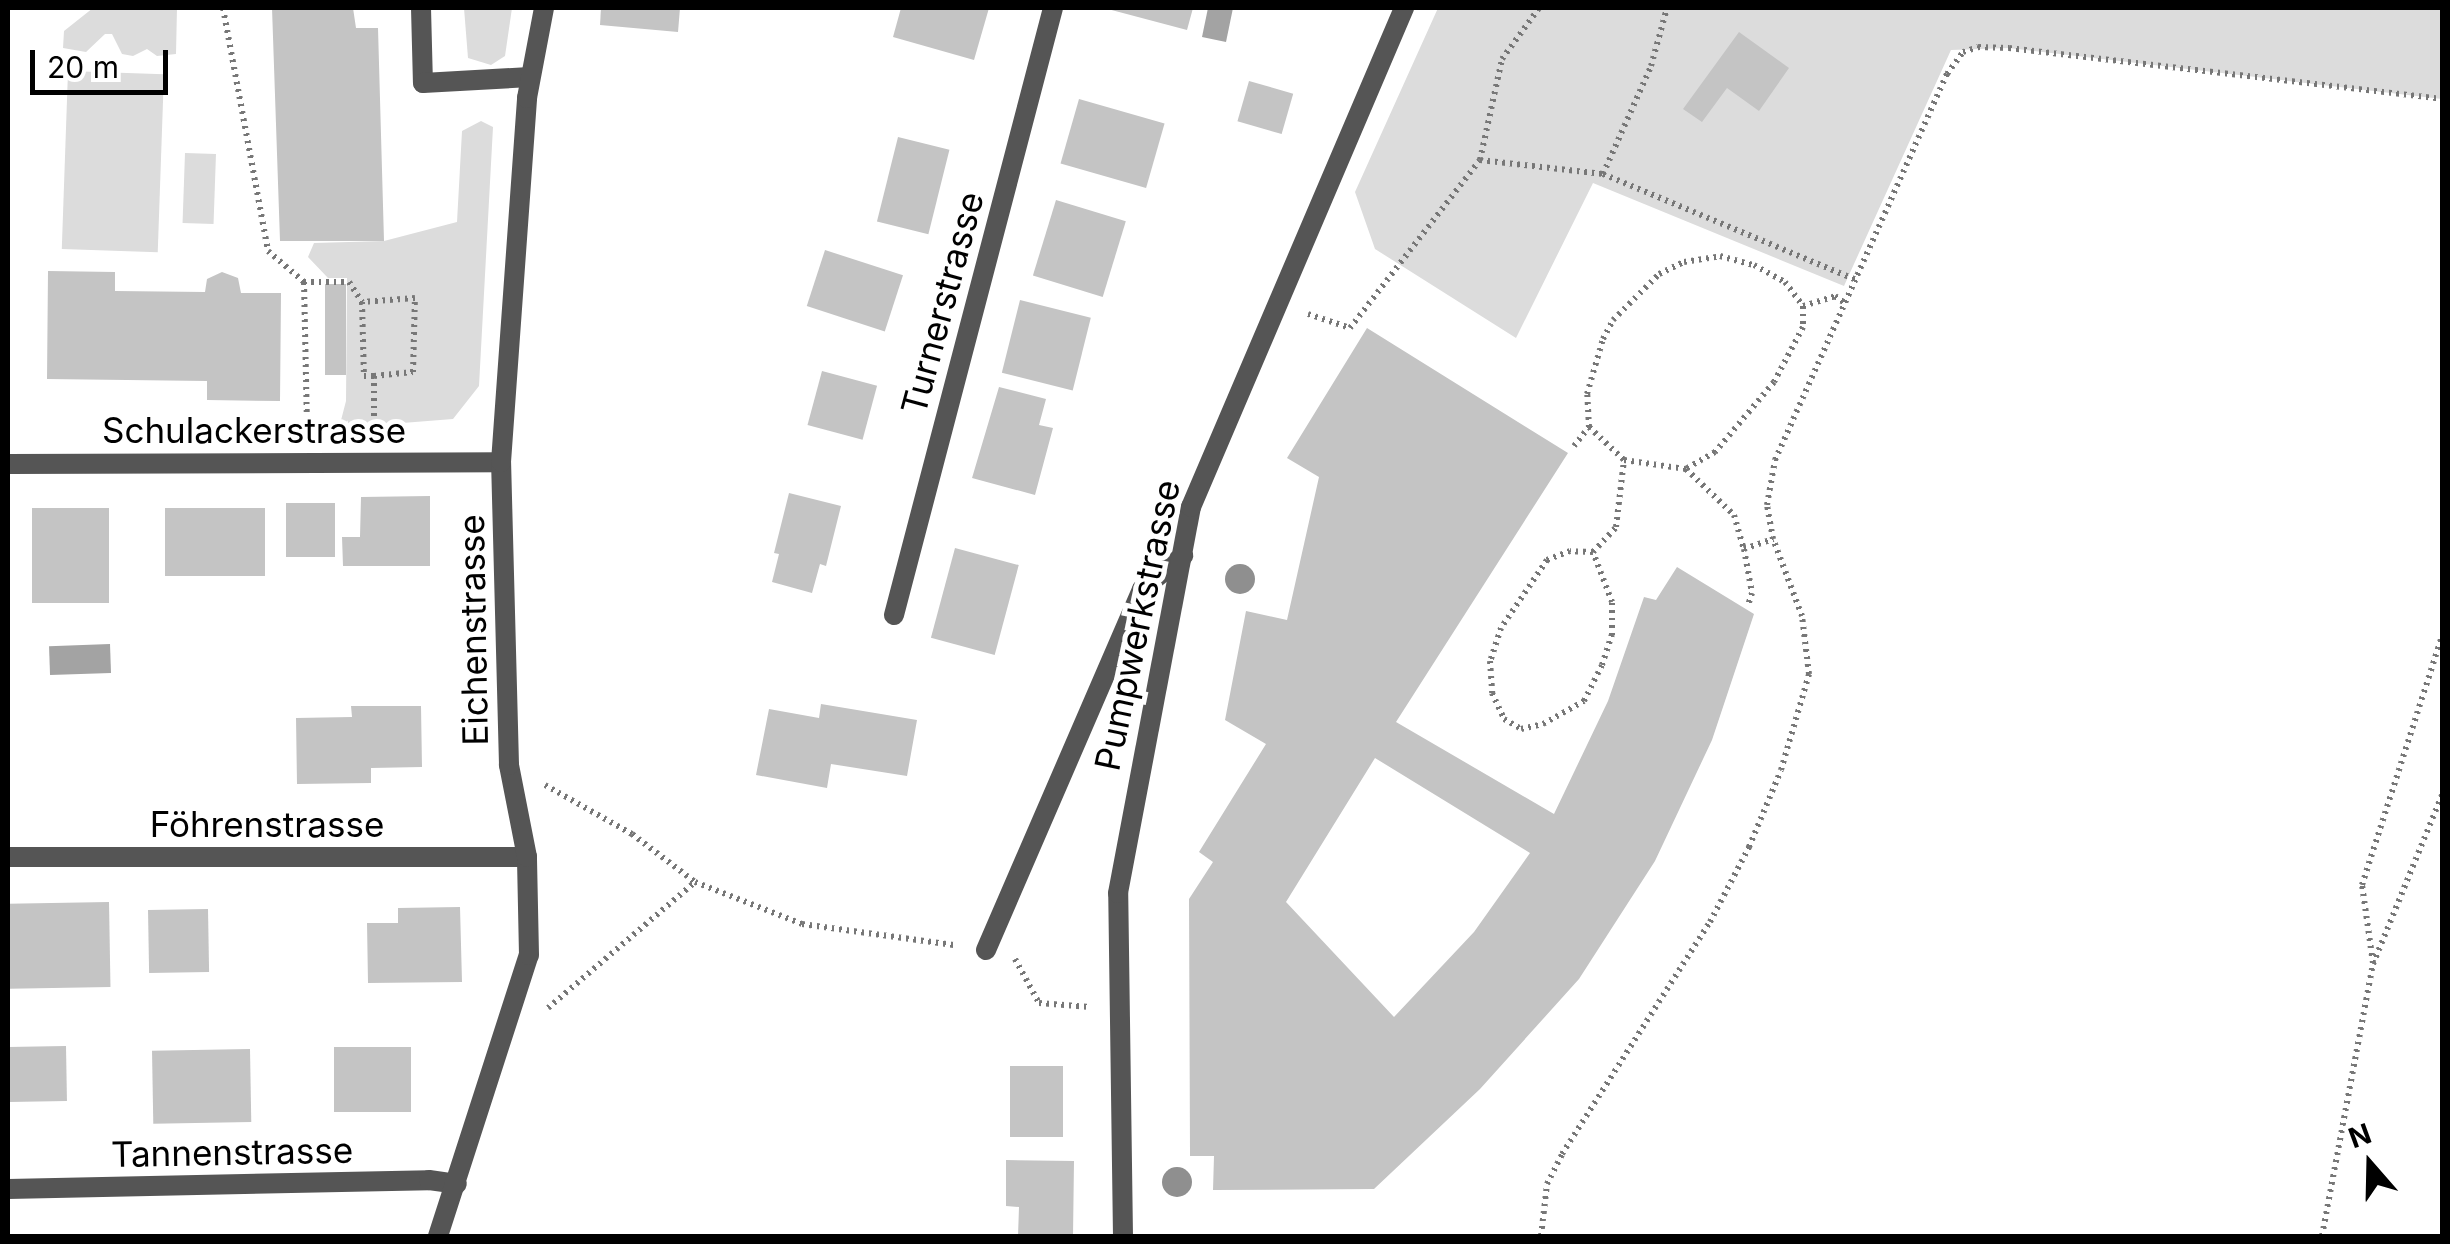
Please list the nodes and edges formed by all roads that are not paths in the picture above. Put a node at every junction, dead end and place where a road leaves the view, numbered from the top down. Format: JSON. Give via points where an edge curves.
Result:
{"nodes":[{"id":1,"x":421,"y":8,"type":"edge"},
{"id":2,"x":544,"y":8,"type":"edge"},
{"id":3,"x":1053,"y":8,"type":"edge"},
{"id":4,"x":1404,"y":8,"type":"edge"},
{"id":5,"x":530,"y":77,"type":"junction"},
{"id":6,"x":502,"y":462,"type":"junction"},
{"id":7,"x":8,"y":464,"type":"edge"},
{"id":8,"x":1183,"y":556,"type":"junction"},
{"id":9,"x":894,"y":616,"type":"dead end"},
{"id":10,"x":8,"y":857,"type":"edge"},
{"id":11,"x":527,"y":857,"type":"junction"},
{"id":12,"x":986,"y":950,"type":"road end"},
{"id":13,"x":458,"y":1184,"type":"junction"},
{"id":14,"x":8,"y":1189,"type":"edge"},
{"id":15,"x":438,"y":1236,"type":"edge"},
{"id":16,"x":1123,"y":1236,"type":"edge"}],
"edges":[{"from":1,"to":5,"type":"street","via":[[423,83]]},
{"from":2,"to":5,"type":"street","name":"Eichenstrasse"},
{"from":3,"to":9,"type":"street","name":"Turnerstrasse"},
{"from":4,"to":8,"type":"street","name":"Pumpwerkstrasse","via":[[1207,462]]},
{"from":5,"to":6,"type":"street","name":"Eichenstrasse"},
{"from":6,"to":7,"type":"street","name":"Schulackerstrasse"},
{"from":6,"to":11,"type":"street","name":"Eichenstrasse","via":[[509,764]]},
{"from":8,"to":12,"type":"street","via":[[1142,589]]},
{"from":8,"to":16,"type":"street","name":"Pumpwerkstrasse","via":[[1118,893]]},
{"from":10,"to":11,"type":"street","name":"Föhrenstrasse"},
{"from":11,"to":13,"type":"street","name":"Eichenstrasse","via":[[529,955]]},
{"from":13,"to":14,"type":"street","name":"Tannenstrasse"},
{"from":13,"to":15,"type":"street","name":"Eichenstrasse"}]}
